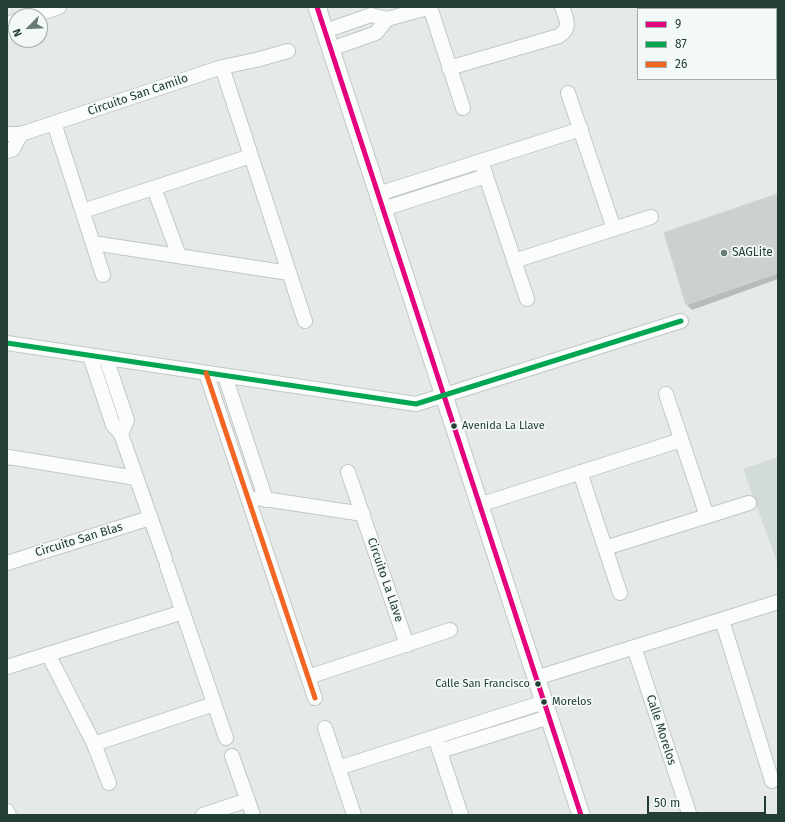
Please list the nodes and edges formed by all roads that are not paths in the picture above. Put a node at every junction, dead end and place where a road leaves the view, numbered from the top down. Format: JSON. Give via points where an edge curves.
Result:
{"nodes":[{"id":1,"x":59,"y":7,"type":"edge"},
{"id":2,"x":317,"y":7,"type":"edge"},
{"id":3,"x":430,"y":7,"type":"edge"},
{"id":4,"x":562,"y":7,"type":"edge"},
{"id":5,"x":48,"y":11,"type":"edge"},
{"id":6,"x":387,"y":19,"type":"junction"},
{"id":7,"x":325,"y":31,"type":"junction"},
{"id":8,"x":331,"y":49,"type":"junction"},
{"id":9,"x":288,"y":51,"type":"dead end"},
{"id":10,"x":222,"y":67,"type":"junction"},
{"id":11,"x":449,"y":68,"type":"junction"},
{"id":12,"x":568,"y":93,"type":"dead end"},
{"id":13,"x":463,"y":108,"type":"dead end"},
{"id":14,"x":54,"y":123,"type":"junction"},
{"id":15,"x":580,"y":130,"type":"junction"},
{"id":16,"x":14,"y":134,"type":"edge"},
{"id":17,"x":7,"y":151,"type":"edge"},
{"id":18,"x":251,"y":156,"type":"junction"},
{"id":19,"x":481,"y":161,"type":"junction"},
{"id":20,"x":486,"y":176,"type":"junction"},
{"id":21,"x":154,"y":188,"type":"junction"},
{"id":22,"x":380,"y":202,"type":"junction"},
{"id":23,"x":83,"y":211,"type":"junction"},
{"id":24,"x":651,"y":217,"type":"dead end"},
{"id":25,"x":614,"y":229,"type":"junction"},
{"id":26,"x":93,"y":243,"type":"junction"},
{"id":27,"x":178,"y":256,"type":"junction"},
{"id":28,"x":514,"y":261,"type":"junction"},
{"id":29,"x":289,"y":273,"type":"junction"},
{"id":30,"x":103,"y":274,"type":"dead end"},
{"id":31,"x":527,"y":299,"type":"dead end"},
{"id":32,"x":304,"y":321,"type":"dead end"},
{"id":33,"x":681,"y":321,"type":"dead end"},
{"id":34,"x":7,"y":343,"type":"edge"},
{"id":35,"x":90,"y":356,"type":"junction"},
{"id":36,"x":106,"y":358,"type":"junction"},
{"id":37,"x":206,"y":373,"type":"junction"},
{"id":38,"x":225,"y":376,"type":"junction"},
{"id":39,"x":666,"y":394,"type":"dead end"},
{"id":40,"x":443,"y":395,"type":"junction"},
{"id":41,"x":121,"y":434,"type":"junction"},
{"id":42,"x":681,"y":440,"type":"junction"},
{"id":43,"x":7,"y":458,"type":"edge"},
{"id":44,"x":348,"y":472,"type":"dead end"},
{"id":45,"x":580,"y":472,"type":"junction"},
{"id":46,"x":136,"y":478,"type":"junction"},
{"id":47,"x":248,"y":497,"type":"junction"},
{"id":48,"x":266,"y":500,"type":"junction"},
{"id":49,"x":749,"y":503,"type":"dead end"},
{"id":50,"x":479,"y":505,"type":"junction"},
{"id":51,"x":362,"y":514,"type":"junction"},
{"id":52,"x":707,"y":516,"type":"junction"},
{"id":53,"x":150,"y":518,"type":"junction"},
{"id":54,"x":605,"y":548,"type":"junction"},
{"id":55,"x":7,"y":563,"type":"edge"},
{"id":56,"x":620,"y":593,"type":"dead end"},
{"id":57,"x":778,"y":602,"type":"edge"},
{"id":58,"x":183,"y":612,"type":"junction"},
{"id":59,"x":722,"y":620,"type":"junction"},
{"id":60,"x":450,"y":630,"type":"dead end"},
{"id":61,"x":407,"y":645,"type":"junction"},
{"id":62,"x":634,"y":648,"type":"junction"},
{"id":63,"x":48,"y":654,"type":"junction"},
{"id":64,"x":7,"y":668,"type":"edge"},
{"id":65,"x":308,"y":677,"type":"junction"},
{"id":66,"x":536,"y":678,"type":"junction"},
{"id":67,"x":315,"y":698,"type":"dead end"},
{"id":68,"x":214,"y":704,"type":"junction"},
{"id":69,"x":546,"y":710,"type":"junction"},
{"id":70,"x":325,"y":728,"type":"dead end"},
{"id":71,"x":435,"y":737,"type":"junction"},
{"id":72,"x":226,"y":738,"type":"dead end"},
{"id":73,"x":94,"y":744,"type":"junction"},
{"id":74,"x":440,"y":751,"type":"junction"},
{"id":75,"x":232,"y":756,"type":"dead end"},
{"id":76,"x":338,"y":768,"type":"junction"},
{"id":77,"x":772,"y":781,"type":"dead end"},
{"id":78,"x":109,"y":783,"type":"dead end"},
{"id":79,"x":248,"y":800,"type":"junction"},
{"id":80,"x":7,"y":811,"type":"edge"},
{"id":81,"x":689,"y":813,"type":"dead end"},
{"id":82,"x":9,"y":815,"type":"edge"},
{"id":83,"x":203,"y":815,"type":"edge"},
{"id":84,"x":253,"y":815,"type":"edge"},
{"id":85,"x":354,"y":815,"type":"edge"},
{"id":86,"x":461,"y":815,"type":"edge"},
{"id":87,"x":581,"y":815,"type":"edge"}],
"edges":[{"from":1,"to":5,"type":"street"},
{"from":2,"to":7,"type":"street"},
{"from":3,"to":6,"type":"street"},
{"from":3,"to":11,"type":"street"},
{"from":4,"to":11,"type":"street","via":[[567,22],[564,33],[560,36]]},
{"from":6,"to":7,"type":"street","via":[[371,15]]},
{"from":6,"to":8,"type":"street","via":[[376,33]]},
{"from":7,"to":8,"type":"street"},
{"from":8,"to":22,"type":"street"},
{"from":9,"to":10,"type":"street","name":"Circuito San Camilo"},
{"from":10,"to":14,"type":"street","name":"Circuito San Camilo"},
{"from":10,"to":18,"type":"street"},
{"from":11,"to":13,"type":"street"},
{"from":12,"to":15,"type":"street"},
{"from":14,"to":16,"type":"street","name":"Circuito San Camilo"},
{"from":14,"to":23,"type":"street"},
{"from":15,"to":19,"type":"street"},
{"from":15,"to":25,"type":"street"},
{"from":16,"to":17,"type":"street","name":"Circuito San Camilo","via":[[13,149]]},
{"from":18,"to":21,"type":"street"},
{"from":18,"to":29,"type":"street"},
{"from":19,"to":20,"type":"street"},
{"from":19,"to":22,"type":"street"},
{"from":20,"to":22,"type":"street"},
{"from":20,"to":28,"type":"street"},
{"from":21,"to":23,"type":"street"},
{"from":21,"to":27,"type":"street"},
{"from":22,"to":40,"type":"street"},
{"from":23,"to":26,"type":"street"},
{"from":24,"to":25,"type":"street"},
{"from":25,"to":28,"type":"street"},
{"from":26,"to":27,"type":"street"},
{"from":26,"to":30,"type":"street"},
{"from":27,"to":29,"type":"street"},
{"from":28,"to":31,"type":"street"},
{"from":29,"to":32,"type":"street"},
{"from":33,"to":40,"type":"street"},
{"from":34,"to":35,"type":"street"},
{"from":35,"to":36,"type":"street"},
{"from":35,"to":41,"type":"street","via":[[113,425]]},
{"from":36,"to":37,"type":"street"},
{"from":36,"to":41,"type":"street","via":[[127,420]]},
{"from":37,"to":38,"type":"street"},
{"from":37,"to":47,"type":"street"},
{"from":38,"to":40,"type":"street","via":[[416,404]]},
{"from":38,"to":48,"type":"street"},
{"from":39,"to":42,"type":"street"},
{"from":40,"to":50,"type":"street"},
{"from":41,"to":46,"type":"street"},
{"from":42,"to":45,"type":"street"},
{"from":42,"to":52,"type":"street"},
{"from":43,"to":46,"type":"street"},
{"from":44,"to":51,"type":"street","name":"Circuito La Llave"},
{"from":45,"to":50,"type":"street"},
{"from":45,"to":54,"type":"street"},
{"from":46,"to":53,"type":"street"},
{"from":47,"to":48,"type":"street"},
{"from":47,"to":65,"type":"street"},
{"from":48,"to":51,"type":"street"},
{"from":49,"to":52,"type":"street"},
{"from":50,"to":66,"type":"street"},
{"from":51,"to":61,"type":"street","name":"Circuito La Llave"},
{"from":52,"to":54,"type":"street"},
{"from":53,"to":55,"type":"street","name":"Circuito San Blas"},
{"from":53,"to":58,"type":"street"},
{"from":54,"to":56,"type":"street"},
{"from":57,"to":59,"type":"street"},
{"from":58,"to":63,"type":"street"},
{"from":58,"to":68,"type":"street"},
{"from":59,"to":62,"type":"street"},
{"from":59,"to":77,"type":"street"},
{"from":60,"to":61,"type":"street"},
{"from":61,"to":65,"type":"street"},
{"from":62,"to":66,"type":"street"},
{"from":62,"to":81,"type":"street","name":"Calle Morelos"},
{"from":63,"to":64,"type":"street"},
{"from":63,"to":73,"type":"street"},
{"from":65,"to":67,"type":"street"},
{"from":66,"to":69,"type":"street"},
{"from":68,"to":72,"type":"street"},
{"from":68,"to":73,"type":"street"},
{"from":69,"to":71,"type":"street"},
{"from":69,"to":74,"type":"street"},
{"from":69,"to":87,"type":"street"},
{"from":70,"to":76,"type":"street"},
{"from":71,"to":74,"type":"street"},
{"from":71,"to":76,"type":"street"},
{"from":73,"to":78,"type":"street"},
{"from":74,"to":86,"type":"street"},
{"from":75,"to":79,"type":"street"},
{"from":76,"to":85,"type":"street"},
{"from":79,"to":83,"type":"street"},
{"from":79,"to":84,"type":"street"},
{"from":80,"to":82,"type":"street"}]}
